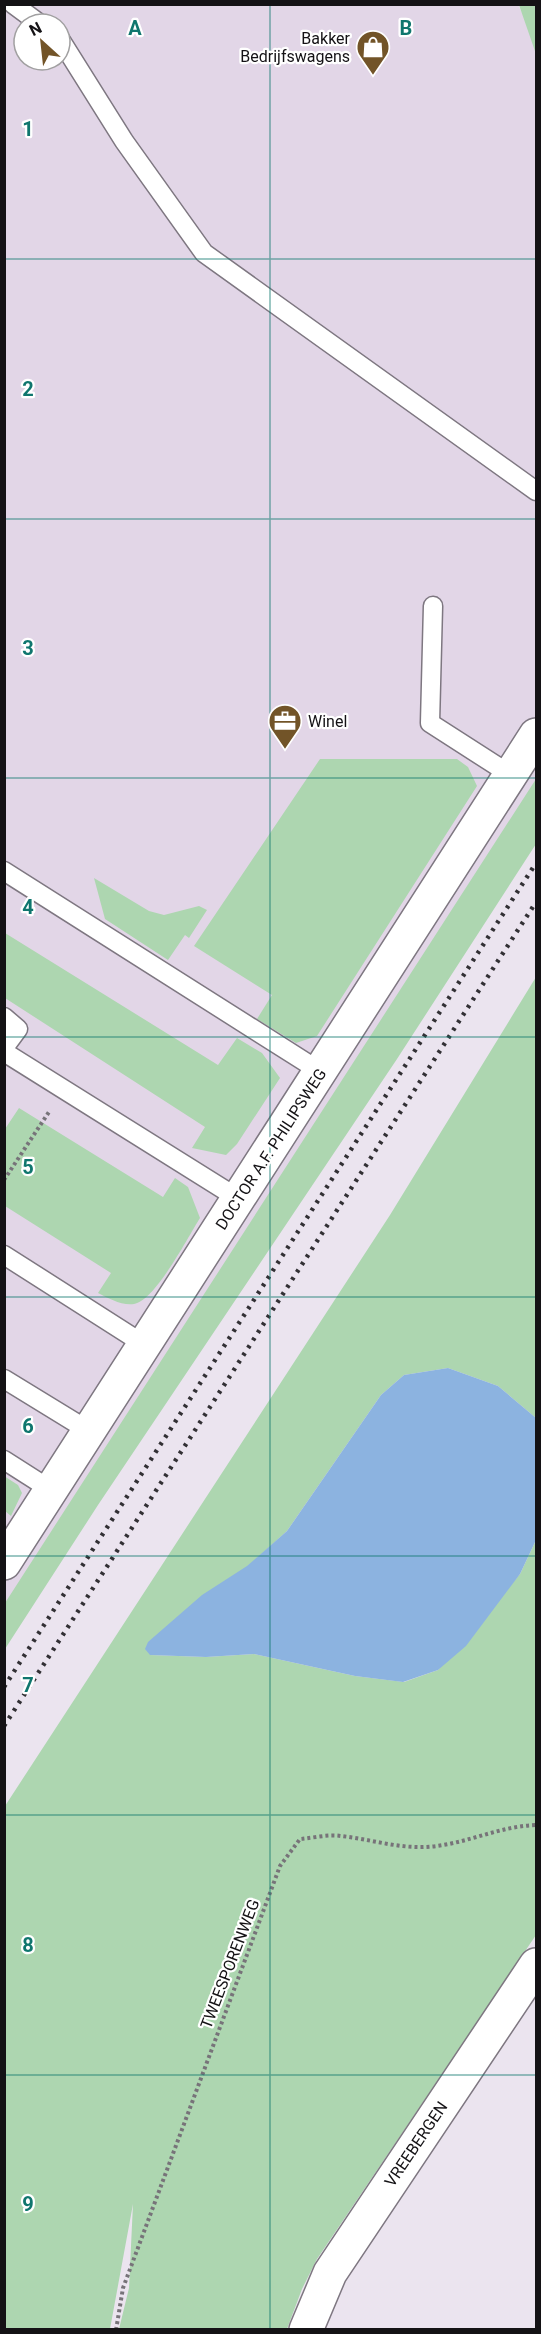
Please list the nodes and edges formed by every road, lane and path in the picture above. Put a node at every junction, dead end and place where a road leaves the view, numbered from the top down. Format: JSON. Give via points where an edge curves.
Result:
{"nodes":[{"id":1,"x":72,"y":58,"type":"edge"},
{"id":2,"x":537,"y":491,"type":"edge"},
{"id":3,"x":433,"y":606,"type":"dead end"},
{"id":4,"x":537,"y":735,"type":"edge"},
{"id":5,"x":511,"y":775,"type":"junction"},
{"id":6,"x":4,"y":871,"type":"edge"},
{"id":7,"x":4,"y":1017,"type":"edge"},
{"id":8,"x":4,"y":1050,"type":"edge"},
{"id":9,"x":321,"y":1072,"type":"junction"},
{"id":10,"x":64,"y":1089,"type":"junction"},
{"id":11,"x":4,"y":1180,"type":"edge"},
{"id":12,"x":239,"y":1199,"type":"junction"},
{"id":13,"x":4,"y":1255,"type":"edge"},
{"id":14,"x":145,"y":1345,"type":"junction"},
{"id":15,"x":4,"y":1379,"type":"edge"},
{"id":16,"x":89,"y":1431,"type":"junction"},
{"id":17,"x":4,"y":1460,"type":"edge"},
{"id":18,"x":51,"y":1490,"type":"junction"},
{"id":19,"x":4,"y":1563,"type":"edge"},
{"id":20,"x":537,"y":1825,"type":"edge"},
{"id":21,"x":537,"y":1965,"type":"edge"},
{"id":22,"x":116,"y":2330,"type":"edge"},
{"id":23,"x":306,"y":2330,"type":"edge"}],
"edges":[{"from":1,"to":2,"type":"lane","via":[[124,141],[204,253]]},
{"from":3,"to":5,"type":"lane","via":[[429,723]]},
{"from":4,"to":5,"type":"street","name":"DOCTOR A.F. PHILIPSWEG"},
{"from":5,"to":9,"type":"street","name":"DOCTOR A.F. PHILIPSWEG"},
{"from":6,"to":9,"type":"lane"},
{"from":7,"to":8,"type":"lane","via":[[18,1029]]},
{"from":8,"to":10,"type":"lane"},
{"from":9,"to":12,"type":"street","name":"DOCTOR A.F. PHILIPSWEG"},
{"from":10,"to":11,"type":"path"},
{"from":10,"to":12,"type":"lane"},
{"from":12,"to":14,"type":"street","name":"DOCTOR A.F. PHILIPSWEG"},
{"from":13,"to":14,"type":"lane"},
{"from":14,"to":16,"type":"street","name":"DOCTOR A.F. PHILIPSWEG"},
{"from":15,"to":16,"type":"lane"},
{"from":16,"to":18,"type":"street","name":"DOCTOR A.F. PHILIPSWEG"},
{"from":17,"to":18,"type":"lane"},
{"from":18,"to":19,"type":"street","name":"DOCTOR A.F. PHILIPSWEG"},
{"from":20,"to":22,"type":"path","name":"TWEESPORENWEG","via":[[423,1847],[339,1835],[300,1839],[280,1866],[223,2017],[123,2288]]},
{"from":21,"to":23,"type":"street","name":"VREEBERGEN","via":[[330,2273]]}]}
